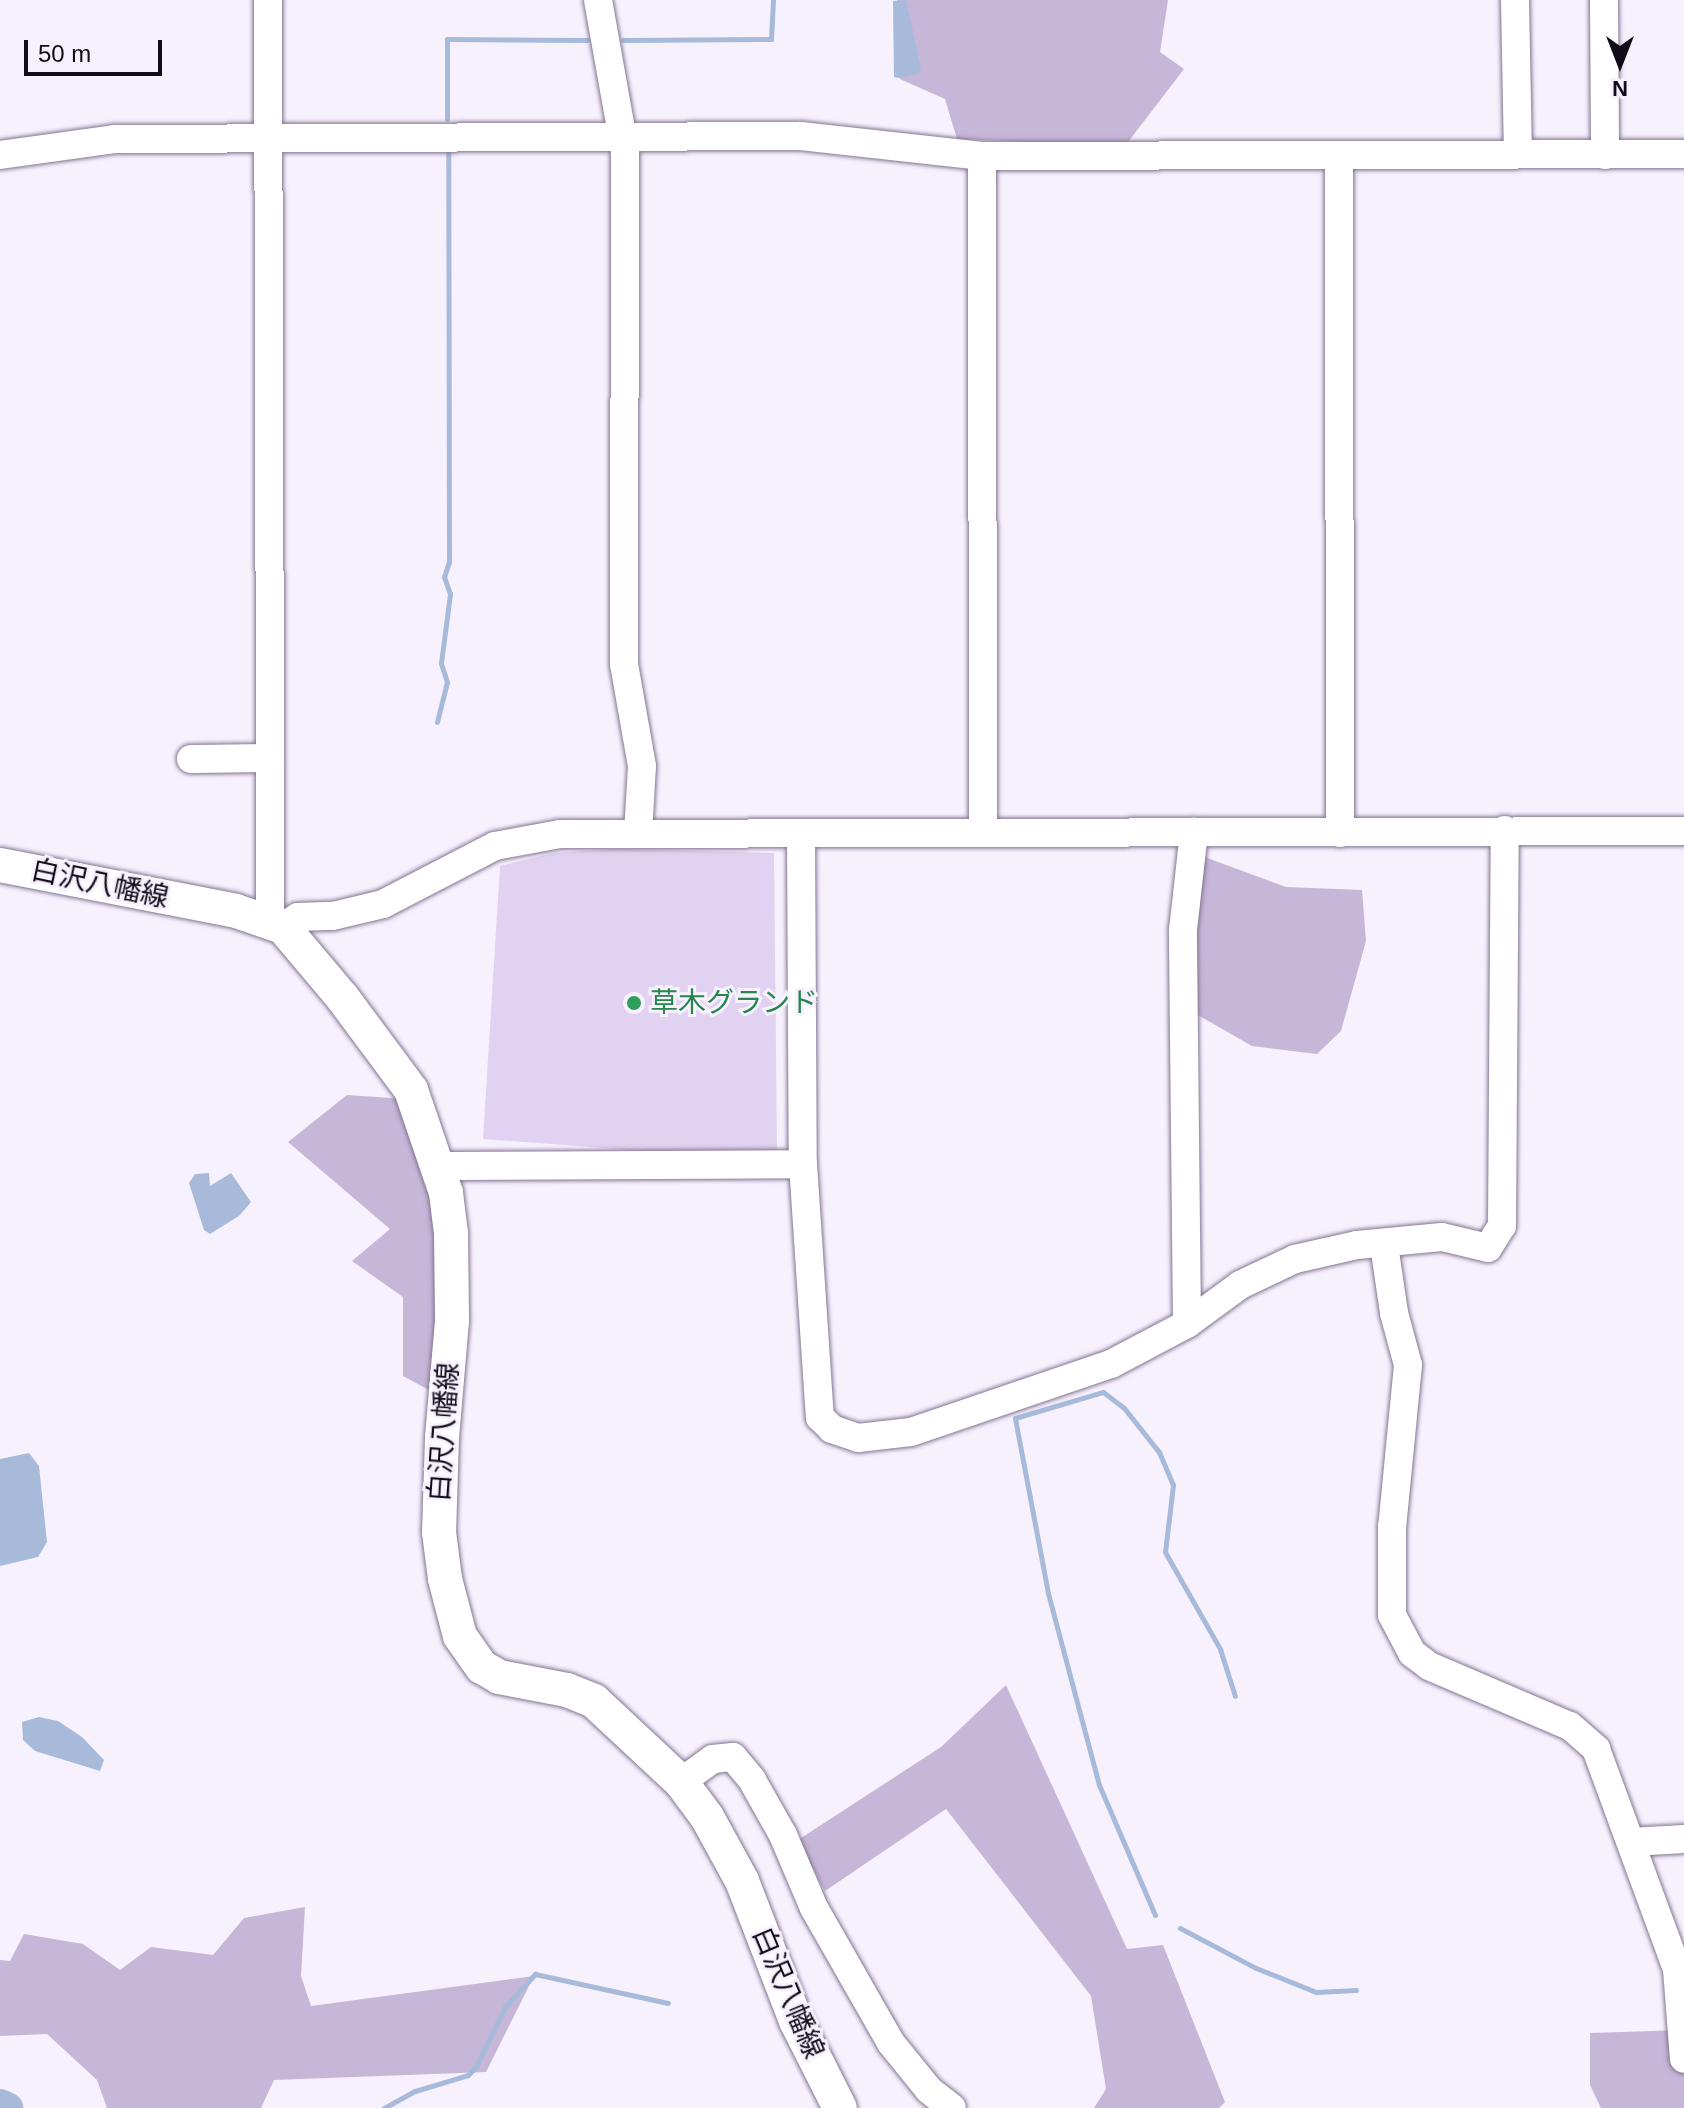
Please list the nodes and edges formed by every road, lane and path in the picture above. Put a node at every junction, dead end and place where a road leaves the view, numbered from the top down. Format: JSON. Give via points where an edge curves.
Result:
{"nodes":[{"id":1,"x":268,"y":0,"type":"edge"},
{"id":2,"x":598,"y":0,"type":"edge"},
{"id":3,"x":1515,"y":0,"type":"edge"},
{"id":4,"x":1604,"y":0,"type":"edge"},
{"id":5,"x":268,"y":138,"type":"junction"},
{"id":6,"x":623,"y":138,"type":"junction"},
{"id":7,"x":1518,"y":154,"type":"junction"},
{"id":8,"x":1684,"y":154,"type":"edge"},
{"id":9,"x":0,"y":155,"type":"edge"},
{"id":10,"x":1339,"y":155,"type":"junction"},
{"id":11,"x":1605,"y":155,"type":"junction"},
{"id":12,"x":982,"y":156,"type":"junction"},
{"id":13,"x":270,"y":758,"type":"junction"},
{"id":14,"x":191,"y":759,"type":"dead end"},
{"id":15,"x":1505,"y":830,"type":"junction"},
{"id":16,"x":1684,"y":831,"type":"edge"},
{"id":17,"x":1194,"y":832,"type":"junction"},
{"id":18,"x":638,"y":833,"type":"junction"},
{"id":19,"x":983,"y":833,"type":"junction"},
{"id":20,"x":1340,"y":833,"type":"junction"},
{"id":21,"x":801,"y":834,"type":"junction"},
{"id":22,"x":0,"y":865,"type":"edge"},
{"id":23,"x":277,"y":925,"type":"junction"},
{"id":24,"x":803,"y":1164,"type":"junction"},
{"id":25,"x":439,"y":1169,"type":"junction"},
{"id":26,"x":1384,"y":1245,"type":"junction"},
{"id":27,"x":1187,"y":1324,"type":"junction"},
{"id":28,"x":681,"y":1782,"type":"junction"},
{"id":29,"x":1684,"y":1839,"type":"edge"},
{"id":30,"x":1631,"y":1842,"type":"junction"},
{"id":31,"x":1684,"y":2059,"type":"edge"},
{"id":32,"x":840,"y":2108,"type":"edge"},
{"id":33,"x":952,"y":2108,"type":"edge"}],
"edges":[{"from":1,"to":5,"type":"street"},
{"from":2,"to":6,"type":"street"},
{"from":3,"to":7,"type":"street"},
{"from":4,"to":11,"type":"street"},
{"from":5,"to":6,"type":"street"},
{"from":5,"to":9,"type":"street","via":[[115,139]]},
{"from":5,"to":13,"type":"street"},
{"from":6,"to":12,"type":"street","via":[[801,136]]},
{"from":6,"to":18,"type":"street","via":[[624,664],[642,766]]},
{"from":7,"to":10,"type":"street"},
{"from":7,"to":11,"type":"street"},
{"from":8,"to":11,"type":"street"},
{"from":10,"to":12,"type":"street"},
{"from":10,"to":20,"type":"street"},
{"from":12,"to":19,"type":"street"},
{"from":13,"to":14,"type":"street"},
{"from":13,"to":23,"type":"street"},
{"from":15,"to":16,"type":"street"},
{"from":15,"to":20,"type":"street"},
{"from":15,"to":26,"type":"street","via":[[1502,1226],[1488,1248],[1442,1237]]},
{"from":17,"to":19,"type":"street"},
{"from":17,"to":20,"type":"street"},
{"from":17,"to":27,"type":"street","via":[[1183,930]]},
{"from":18,"to":21,"type":"street"},
{"from":18,"to":23,"type":"street","via":[[560,834],[495,846],[383,904]]},
{"from":19,"to":21,"type":"street"},
{"from":21,"to":24,"type":"street"},
{"from":22,"to":23,"type":"main road","name":"白沢八幡線"},
{"from":23,"to":25,"type":"main road","name":"白沢八幡線","via":[[342,997],[411,1090]]},
{"from":24,"to":25,"type":"street"},
{"from":24,"to":27,"type":"street","via":[[820,1417],[832,1429],[858,1438],[911,1432],[1111,1364]]},
{"from":25,"to":28,"type":"main road","name":"白沢八幡線","via":[[451,1233],[452,1321],[439,1532],[460,1636],[482,1667],[499,1677],[567,1690],[594,1701]]},
{"from":26,"to":27,"type":"street","via":[[1357,1245],[1295,1259],[1240,1285]]},
{"from":26,"to":30,"type":"street","via":[[1408,1365],[1392,1527],[1392,1615],[1400,1635],[1429,1666],[1542,1712],[1586,1737],[1606,1767]]},
{"from":28,"to":32,"type":"main road","name":"白沢八幡線","via":[[742,1881],[796,2021]]},
{"from":28,"to":33,"type":"street","via":[[713,1759],[733,1757],[783,1835],[833,1945],[891,2043],[929,2090]]},
{"from":29,"to":30,"type":"street"},
{"from":30,"to":31,"type":"street","via":[[1677,1969]]}]}
